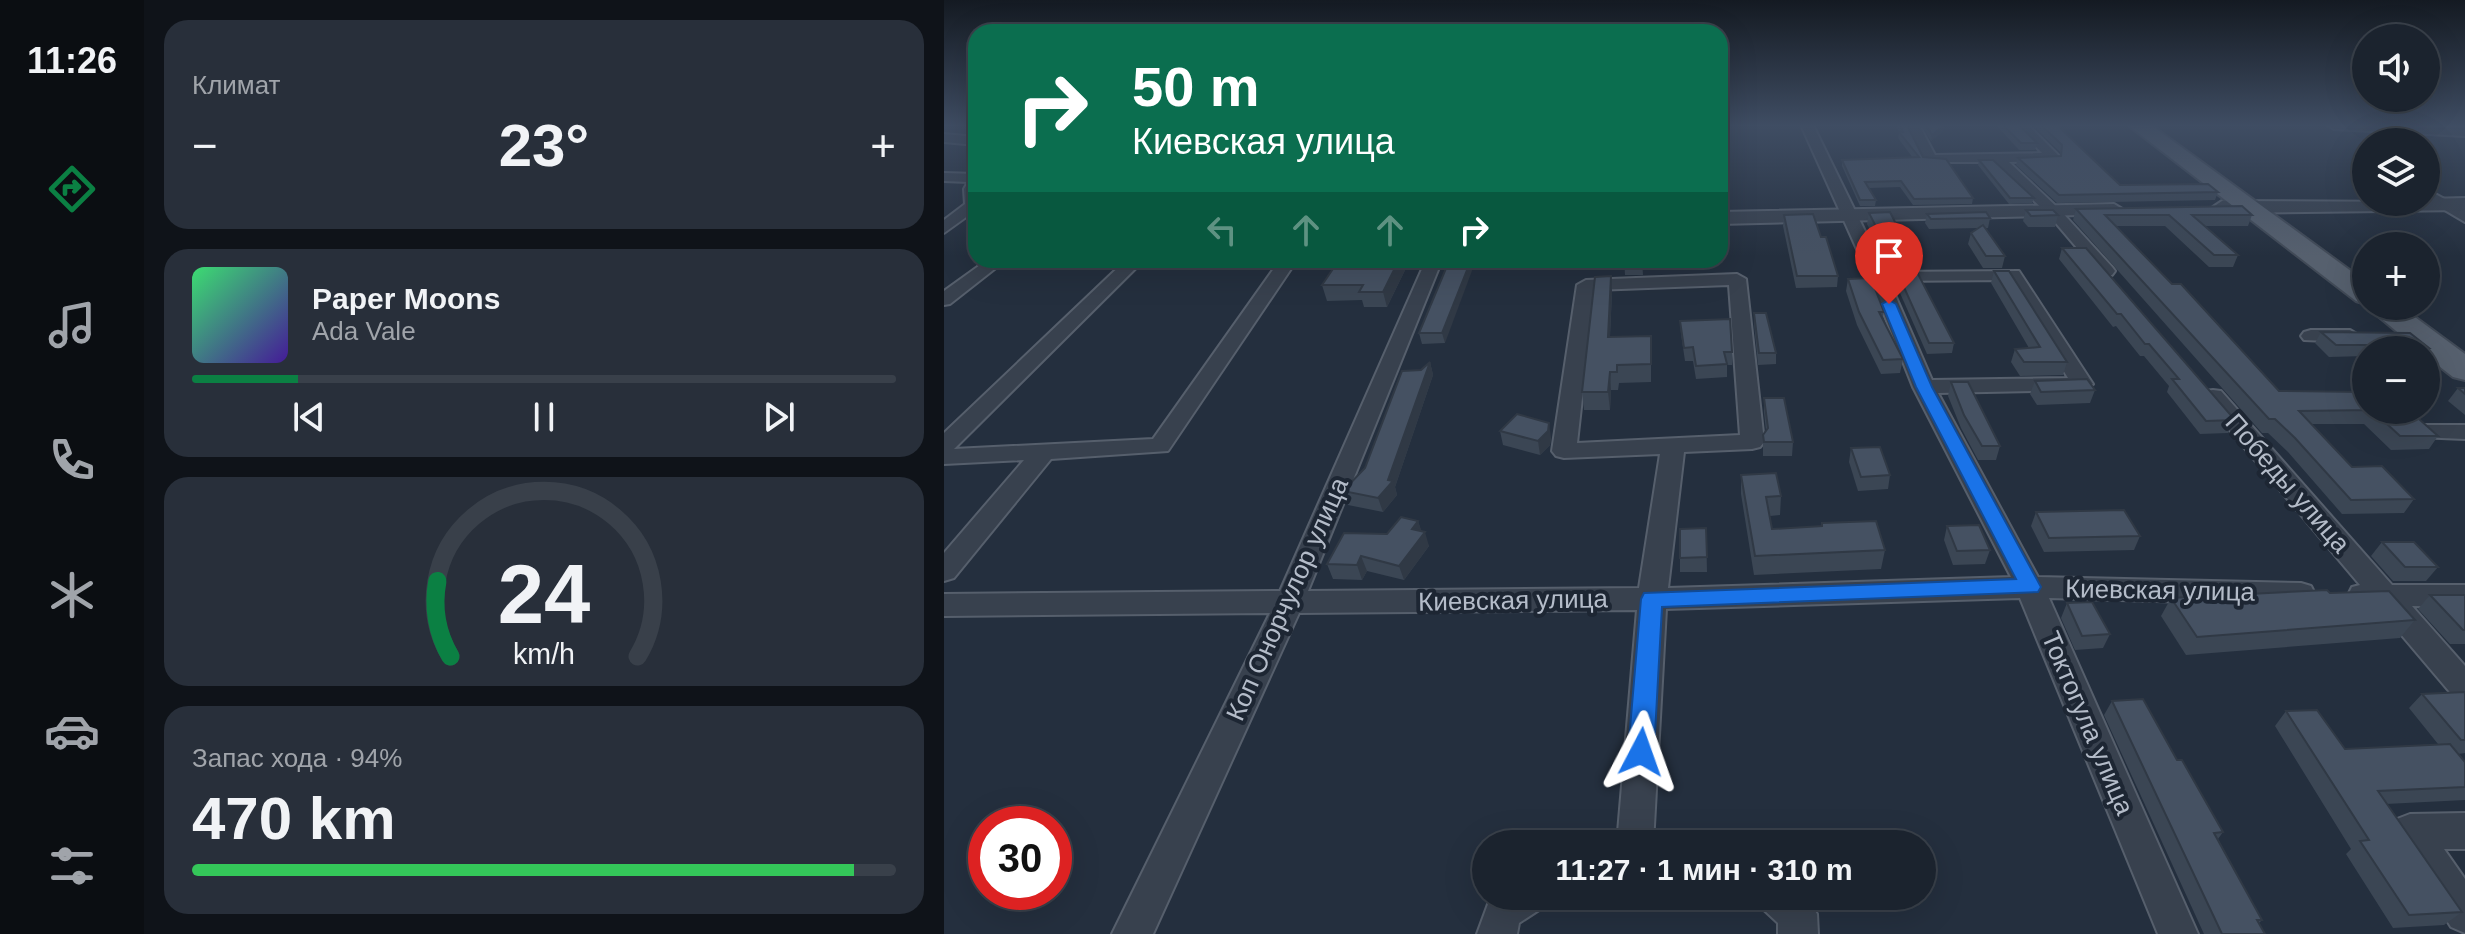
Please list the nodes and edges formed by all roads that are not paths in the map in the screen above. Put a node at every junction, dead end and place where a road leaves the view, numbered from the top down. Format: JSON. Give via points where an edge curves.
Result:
{"nodes":[{"id":1,"x":1827,"y":169,"type":"edge"},
{"id":2,"x":2008,"y":169,"type":"edge"},
{"id":3,"x":2198,"y":169,"type":"edge"},
{"id":4,"x":944,"y":177,"type":"edge"},
{"id":5,"x":968,"y":179,"type":"edge"},
{"id":6,"x":2440,"y":202,"type":"edge"},
{"id":7,"x":2465,"y":204,"type":"edge"},
{"id":8,"x":2445,"y":205,"type":"junction"},
{"id":9,"x":2250,"y":207,"type":"junction"},
{"id":10,"x":2202,"y":208,"type":"edge"},
{"id":11,"x":968,"y":209,"type":"edge"},
{"id":12,"x":2128,"y":210,"type":"edge"},
{"id":13,"x":2054,"y":212,"type":"junction"},
{"id":14,"x":1849,"y":215,"type":"junction"},
{"id":15,"x":2465,"y":217,"type":"edge"},
{"id":16,"x":1728,"y":218,"type":"edge"},
{"id":17,"x":968,"y":227,"type":"edge"},
{"id":18,"x":945,"y":228,"type":"edge"},
{"id":19,"x":987,"y":268,"type":"edge"},
{"id":20,"x":1128,"y":268,"type":"edge"},
{"id":21,"x":1283,"y":268,"type":"edge"},
{"id":22,"x":1431,"y":268,"type":"edge"},
{"id":23,"x":1661,"y":268,"type":"edge"},
{"id":24,"x":1878,"y":276,"type":"junction"},
{"id":25,"x":1662,"y":282,"type":"junction"},
{"id":26,"x":2116,"y":284,"type":"edge"},
{"id":27,"x":2352,"y":284,"type":"edge"},
{"id":28,"x":944,"y":300,"type":"edge"},
{"id":29,"x":2378,"y":326,"type":"edge"},
{"id":30,"x":2311,"y":336,"type":"dead end"},
{"id":31,"x":2465,"y":370,"type":"edge"},
{"id":32,"x":2199,"y":380,"type":"edge"},
{"id":33,"x":1924,"y":387,"type":"junction"},
{"id":34,"x":2425,"y":432,"type":"edge"},
{"id":35,"x":2465,"y":432,"type":"edge"},
{"id":36,"x":944,"y":446,"type":"edge"},
{"id":37,"x":1673,"y":447,"type":"junction"},
{"id":38,"x":1043,"y":453,"type":"junction"},
{"id":39,"x":944,"y":457,"type":"edge"},
{"id":40,"x":944,"y":571,"type":"edge"},
{"id":41,"x":2030,"y":587,"type":"junction"},
{"id":42,"x":2384,"y":596,"type":"junction"},
{"id":43,"x":2465,"y":596,"type":"edge"},
{"id":44,"x":1652,"y":599,"type":"junction"},
{"id":45,"x":1289,"y":603,"type":"junction"},
{"id":46,"x":945,"y":606,"type":"edge"},
{"id":47,"x":2465,"y":688,"type":"edge"},
{"id":48,"x":1636,"y":830,"type":"edge"},
{"id":49,"x":2465,"y":831,"type":"edge"},
{"id":50,"x":1504,"y":910,"type":"edge"},
{"id":51,"x":1793,"y":910,"type":"edge"},
{"id":52,"x":2465,"y":913,"type":"edge"},
{"id":53,"x":1132,"y":934,"type":"edge"},
{"id":54,"x":1497,"y":934,"type":"edge"},
{"id":55,"x":1798,"y":934,"type":"edge"},
{"id":56,"x":2178,"y":934,"type":"edge"}],
"edges":[{"from":1,"to":14,"type":"street","name":"Токтогула улица"},
{"from":2,"to":13,"type":"street"},
{"from":3,"to":9,"type":"main road"},
{"from":4,"to":5,"type":"street"},
{"from":6,"to":8,"type":"street"},
{"from":7,"to":8,"type":"street"},
{"from":8,"to":9,"type":"street"},
{"from":8,"to":15,"type":"street"},
{"from":9,"to":10,"type":"street"},
{"from":9,"to":27,"type":"main road"},
{"from":11,"to":18,"type":"street"},
{"from":12,"to":13,"type":"street"},
{"from":13,"to":14,"type":"street"},
{"from":13,"to":26,"type":"street"},
{"from":14,"to":16,"type":"street"},
{"from":14,"to":24,"type":"street","name":"Токтогула улица"},
{"from":17,"to":18,"type":"street"},
{"from":19,"to":28,"type":"street"},
{"from":20,"to":36,"type":"street"},
{"from":21,"to":38,"type":"street","via":[[1160,446]]},
{"from":22,"to":45,"type":"street","name":"Коп Онорчулор улица"},
{"from":23,"to":25,"type":"street"},
{"from":24,"to":33,"type":"street","name":"Токтогула улица"},
{"from":24,"to":33,"type":"street","via":[[2013,275],[2082,384]]},
{"from":25,"to":37,"type":"street","via":[[1737,279],[1752,442]]},
{"from":25,"to":37,"type":"street","via":[[1586,285],[1564,451]]},
{"from":29,"to":30,"type":"street"},
{"from":29,"to":31,"type":"main road","via":[[2421,336]]},
{"from":32,"to":42,"type":"street","name":"Победы улица"},
{"from":33,"to":41,"type":"street","name":"Токтогула улица"},
{"from":34,"to":35,"type":"street"},
{"from":37,"to":44,"type":"street"},
{"from":38,"to":39,"type":"street"},
{"from":38,"to":40,"type":"street"},
{"from":41,"to":42,"type":"street","name":"Киевская улица"},
{"from":41,"to":44,"type":"street","name":"Киевская улица"},
{"from":41,"to":56,"type":"street","name":"Токтогула улица"},
{"from":42,"to":43,"type":"street","name":"Киевская улица"},
{"from":42,"to":47,"type":"street","name":"Победы улица"},
{"from":44,"to":45,"type":"street","name":"Киевская улица"},
{"from":44,"to":48,"type":"street"},
{"from":45,"to":46,"type":"street","name":"Киевская улица"},
{"from":45,"to":53,"type":"street","name":"Коп Онорчулор улица"},
{"from":49,"to":52,"type":"street","via":[[2410,832]]},
{"from":50,"to":54,"type":"street"},
{"from":51,"to":55,"type":"street"}]}
